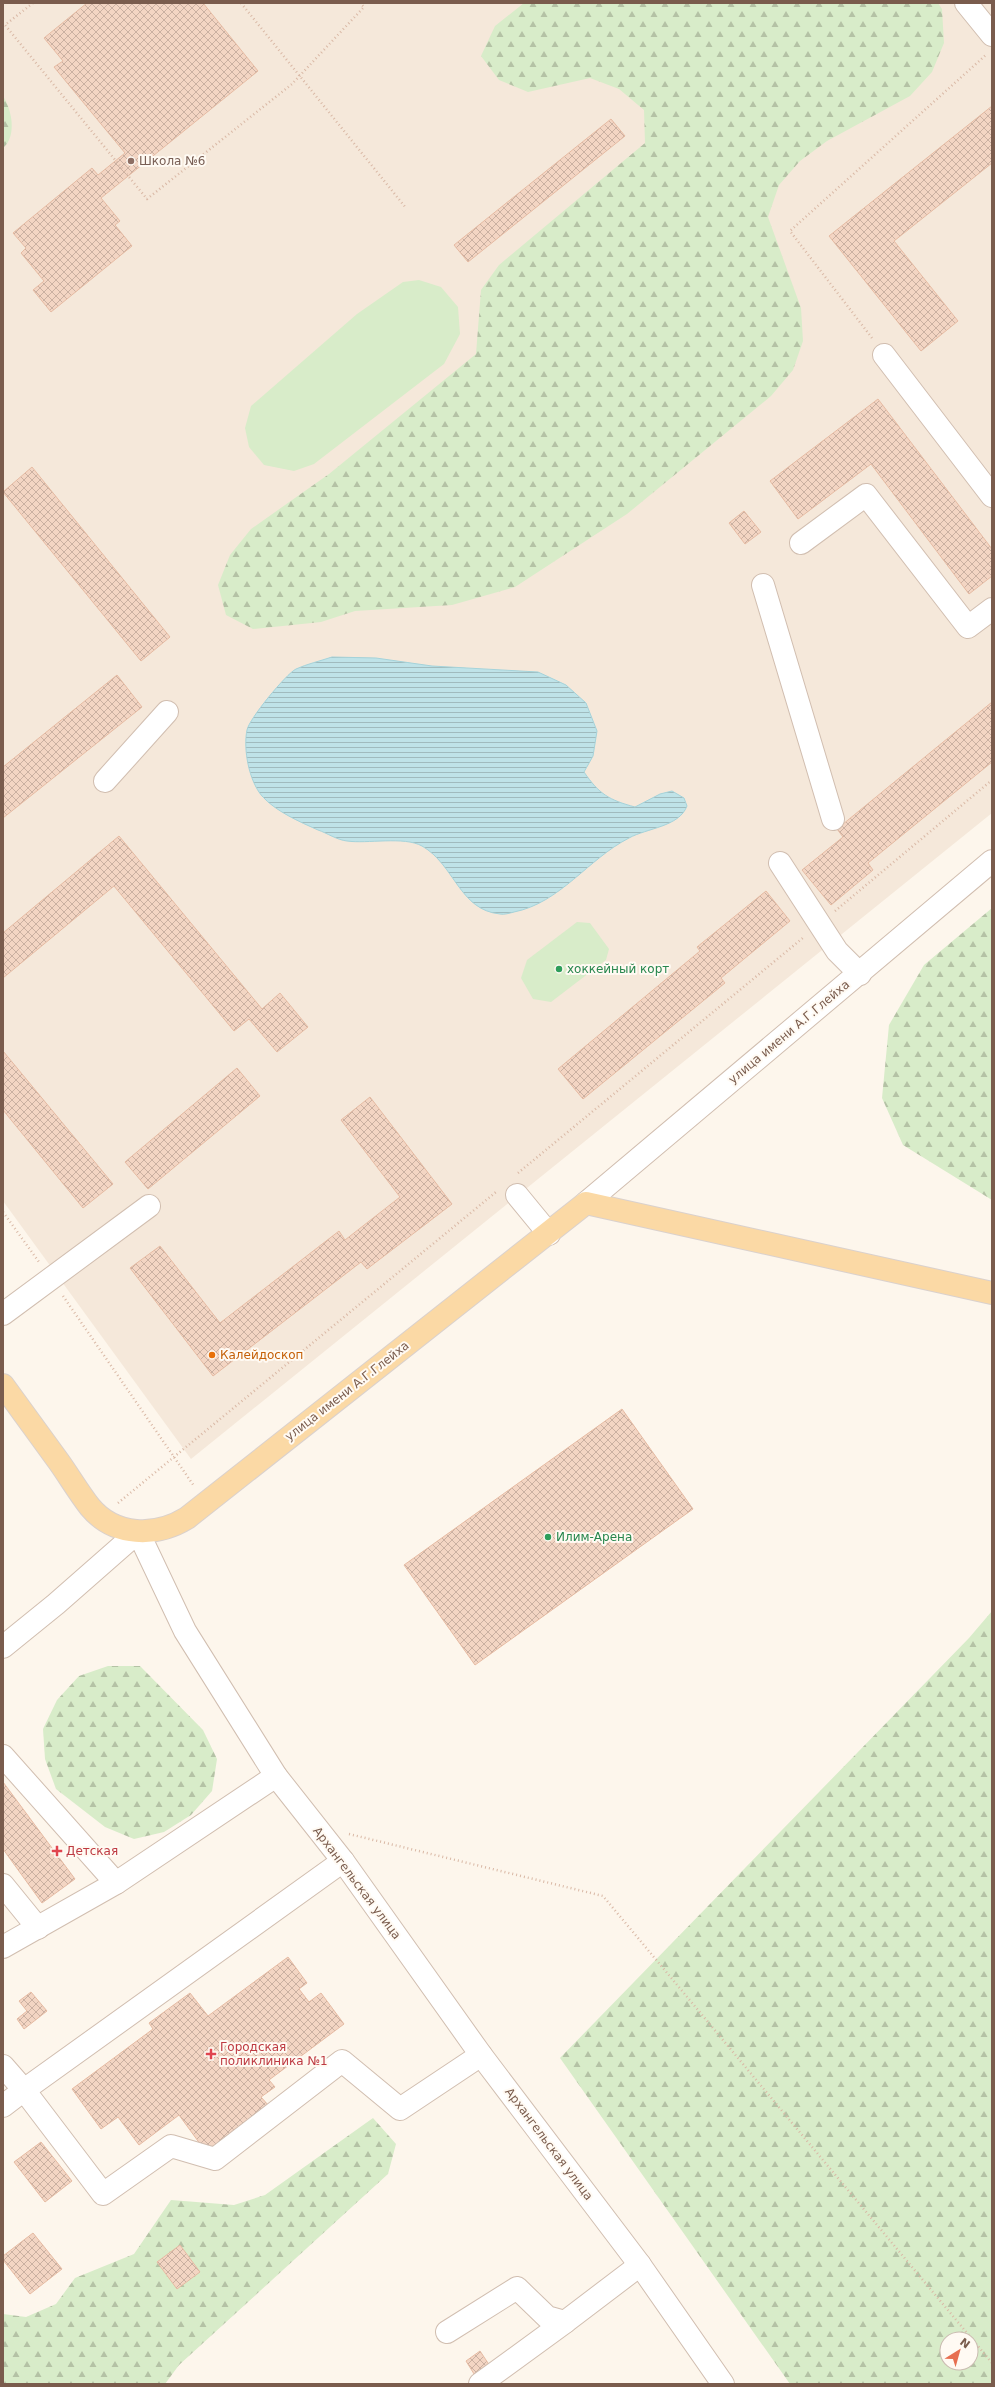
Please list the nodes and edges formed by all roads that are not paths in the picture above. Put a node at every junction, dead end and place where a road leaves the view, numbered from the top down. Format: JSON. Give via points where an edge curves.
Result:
{"nodes":[{"id":1,"x":966,"y":3,"type":"edge"},
{"id":2,"x":992,"y":35,"type":"edge"},
{"id":3,"x":884,"y":355,"type":"road end"},
{"id":4,"x":992,"y":496,"type":"edge"},
{"id":5,"x":801,"y":543,"type":"dead end"},
{"id":6,"x":763,"y":585,"type":"dead end"},
{"id":7,"x":992,"y":609,"type":"edge"},
{"id":8,"x":167,"y":712,"type":"dead end"},
{"id":9,"x":106,"y":781,"type":"dead end"},
{"id":10,"x":833,"y":819,"type":"dead end"},
{"id":11,"x":992,"y":861,"type":"edge"},
{"id":12,"x":780,"y":863,"type":"dead end"},
{"id":13,"x":860,"y":974,"type":"junction"},
{"id":14,"x":510,"y":1187,"type":"road end"},
{"id":15,"x":586,"y":1203,"type":"junction"},
{"id":16,"x":149,"y":1206,"type":"dead end"},
{"id":17,"x":548,"y":1234,"type":"junction"},
{"id":18,"x":992,"y":1293,"type":"edge"},
{"id":19,"x":3,"y":1314,"type":"edge"},
{"id":20,"x":3,"y":1385,"type":"edge"},
{"id":21,"x":138,"y":1532,"type":"junction"},
{"id":22,"x":3,"y":1647,"type":"edge"},
{"id":23,"x":3,"y":1756,"type":"edge"},
{"id":24,"x":276,"y":1776,"type":"junction"},
{"id":25,"x":343,"y":1861,"type":"junction"},
{"id":26,"x":116,"y":1883,"type":"junction"},
{"id":27,"x":3,"y":1885,"type":"edge"},
{"id":28,"x":38,"y":1928,"type":"junction"},
{"id":29,"x":3,"y":1947,"type":"edge"},
{"id":30,"x":481,"y":2055,"type":"junction"},
{"id":31,"x":3,"y":2066,"type":"edge"},
{"id":32,"x":24,"y":2090,"type":"junction"},
{"id":33,"x":3,"y":2106,"type":"edge"},
{"id":34,"x":640,"y":2265,"type":"junction"},
{"id":35,"x":565,"y":2322,"type":"junction"},
{"id":36,"x":447,"y":2332,"type":"dead end"},
{"id":37,"x":716,"y":2381,"type":"edge"},
{"id":38,"x":480,"y":2384,"type":"edge"}],
"edges":[{"from":1,"to":2,"type":"street"},
{"from":3,"to":4,"type":"street"},
{"from":5,"to":7,"type":"street","via":[[866,495],[968,627]]},
{"from":6,"to":10,"type":"street"},
{"from":8,"to":9,"type":"street"},
{"from":11,"to":13,"type":"street","name":"улица имени А.Г.Глейха"},
{"from":12,"to":13,"type":"street","via":[[837,951]]},
{"from":13,"to":15,"type":"street","name":"улица имени А.Г.Глейха"},
{"from":14,"to":17,"type":"street"},
{"from":15,"to":17,"type":"main road","name":"улица имени А.Г.Глейха"},
{"from":15,"to":18,"type":"main road"},
{"from":16,"to":19,"type":"street"},
{"from":17,"to":21,"type":"main road","name":"улица имени А.Г.Глейха","via":[[175,1525]]},
{"from":20,"to":21,"type":"main road","via":[[90,1507],[113,1525]]},
{"from":21,"to":22,"type":"street"},
{"from":21,"to":24,"type":"street","name":"Архангельская улица","via":[[184,1631]]},
{"from":23,"to":26,"type":"street"},
{"from":24,"to":25,"type":"street","name":"Архангельская улица"},
{"from":24,"to":26,"type":"street"},
{"from":25,"to":30,"type":"street","name":"Архангельская улица"},
{"from":25,"to":32,"type":"street"},
{"from":26,"to":28,"type":"street"},
{"from":27,"to":28,"type":"street"},
{"from":28,"to":29,"type":"street"},
{"from":30,"to":32,"type":"street","via":[[400,2109],[342,2061],[215,2159],[171,2146],[103,2194]]},
{"from":30,"to":34,"type":"street","name":"Архангельская улица"},
{"from":31,"to":32,"type":"street"},
{"from":32,"to":33,"type":"street"},
{"from":34,"to":35,"type":"street"},
{"from":34,"to":37,"type":"street","name":"Архангельская улица"},
{"from":35,"to":36,"type":"street","via":[[547,2317],[517,2288]]},
{"from":35,"to":38,"type":"street"}]}
